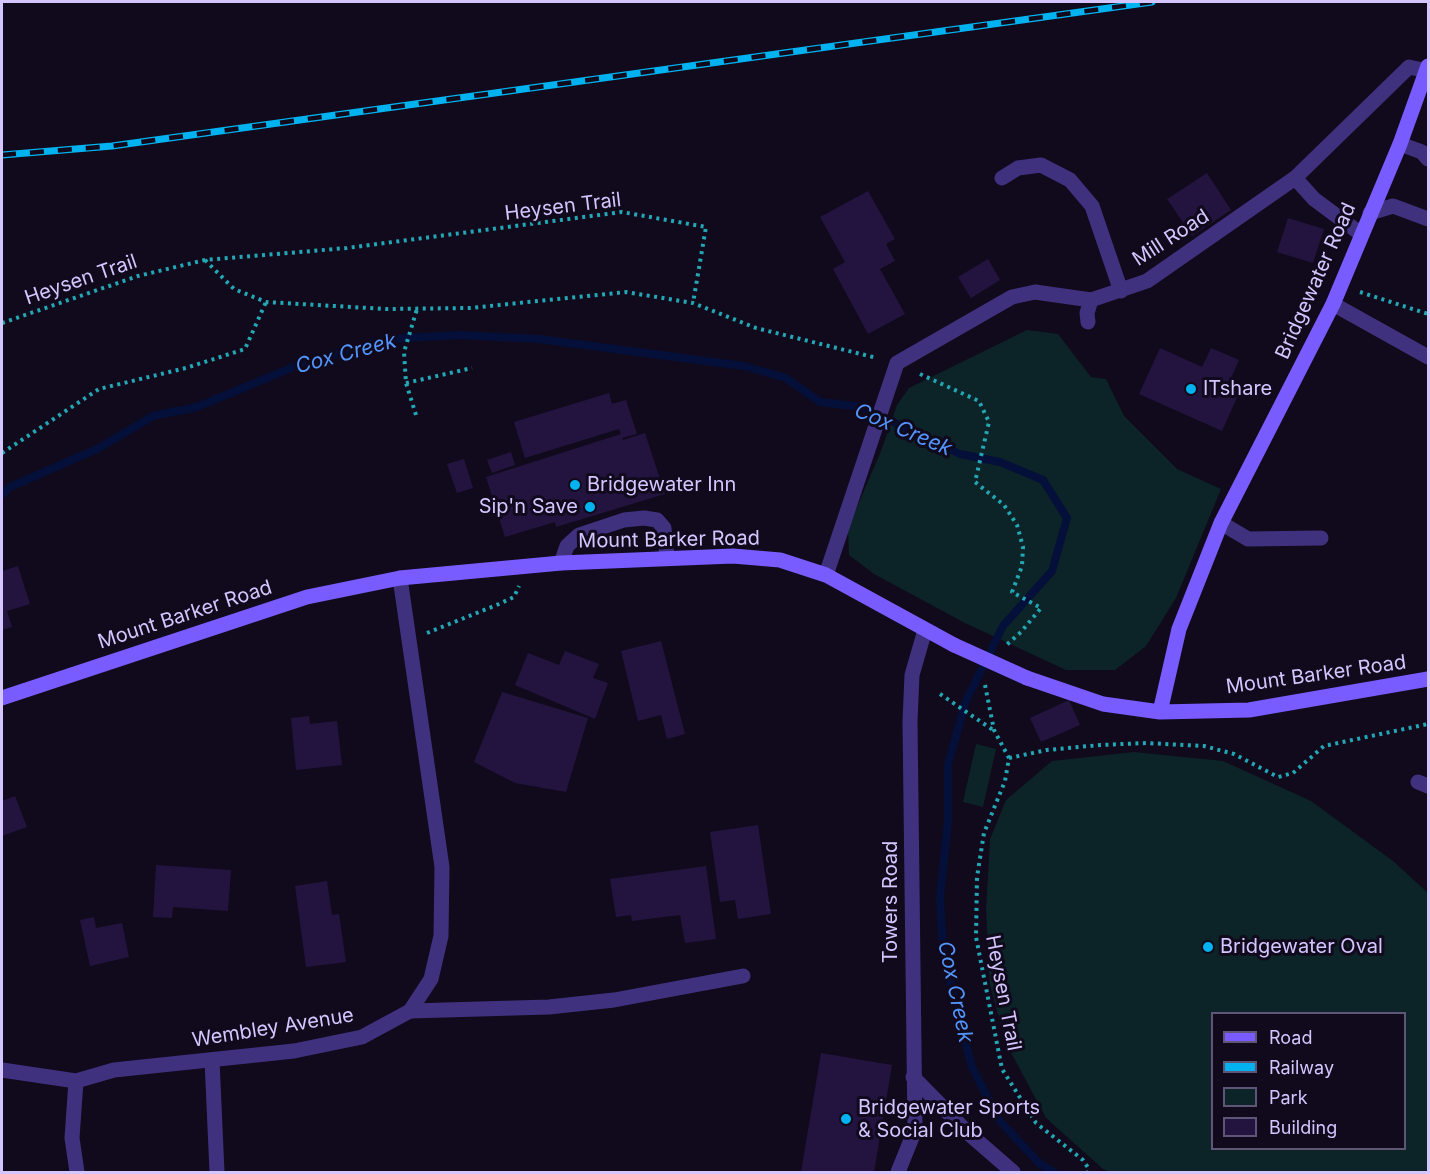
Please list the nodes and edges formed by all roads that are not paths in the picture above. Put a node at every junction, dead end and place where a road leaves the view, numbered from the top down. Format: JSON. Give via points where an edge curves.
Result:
{"nodes":[{"id":1,"x":1428,"y":69,"type":"edge"},
{"id":2,"x":1401,"y":144,"type":"junction"},
{"id":3,"x":1428,"y":159,"type":"edge"},
{"id":4,"x":1002,"y":178,"type":"dead end"},
{"id":5,"x":1295,"y":178,"type":"junction"},
{"id":6,"x":1370,"y":213,"type":"junction"},
{"id":7,"x":1428,"y":219,"type":"edge"},
{"id":8,"x":1361,"y":234,"type":"junction"},
{"id":9,"x":1121,"y":291,"type":"junction"},
{"id":10,"x":1091,"y":300,"type":"junction"},
{"id":11,"x":1333,"y":304,"type":"junction"},
{"id":12,"x":1088,"y":322,"type":"dead end"},
{"id":13,"x":1428,"y":357,"type":"edge"},
{"id":14,"x":1221,"y":524,"type":"junction"},
{"id":15,"x":1321,"y":538,"type":"dead end"},
{"id":16,"x":667,"y":557,"type":"junction"},
{"id":17,"x":561,"y":563,"type":"junction"},
{"id":18,"x":826,"y":575,"type":"junction"},
{"id":19,"x":400,"y":578,"type":"junction"},
{"id":20,"x":925,"y":630,"type":"junction"},
{"id":21,"x":1428,"y":679,"type":"edge"},
{"id":22,"x":2,"y":698,"type":"edge"},
{"id":23,"x":1160,"y":712,"type":"junction"},
{"id":24,"x":743,"y":976,"type":"dead end"},
{"id":25,"x":410,"y":1011,"type":"junction"},
{"id":26,"x":212,"y":1060,"type":"junction"},
{"id":27,"x":2,"y":1070,"type":"edge"},
{"id":28,"x":913,"y":1077,"type":"junction"},
{"id":29,"x":76,"y":1081,"type":"junction"},
{"id":30,"x":77,"y":1173,"type":"edge"},
{"id":31,"x":217,"y":1173,"type":"edge"},
{"id":32,"x":898,"y":1173,"type":"edge"},
{"id":33,"x":1012,"y":1173,"type":"edge"}],
"edges":[{"from":1,"to":2,"type":"main road","name":"Bridgewater Road"},
{"from":1,"to":5,"type":"street","name":"Mill Road","via":[[1409,67]]},
{"from":2,"to":3,"type":"street","via":[[1422,152]]},
{"from":2,"to":6,"type":"main road","name":"Bridgewater Road"},
{"from":4,"to":9,"type":"street","via":[[1018,168],[1041,165],[1070,180],[1092,206]]},
{"from":5,"to":8,"type":"street","via":[[1314,199]]},
{"from":5,"to":9,"type":"street","name":"Mill Road","via":[[1170,267]]},
{"from":6,"to":7,"type":"street","via":[[1393,206]]},
{"from":6,"to":8,"type":"main road","name":"Bridgewater Road"},
{"from":8,"to":11,"type":"main road","name":"Bridgewater Road"},
{"from":9,"to":10,"type":"street","name":"Mill Road"},
{"from":10,"to":12,"type":"street"},
{"from":10,"to":18,"type":"street","name":"Mill Road","via":[[1035,292],[1012,297],[897,363]]},
{"from":11,"to":13,"type":"street"},
{"from":11,"to":14,"type":"main road","name":"Bridgewater Road"},
{"from":14,"to":15,"type":"street","via":[[1248,539]]},
{"from":14,"to":23,"type":"main road","name":"Bridgewater Road","via":[[1179,629]]},
{"from":16,"to":17,"type":"main road","name":"Mount Barker Road"},
{"from":16,"to":17,"type":"street","via":[[664,528],[657,520],[644,518],[624,520],[579,535],[567,546]]},
{"from":16,"to":18,"type":"main road","name":"Mount Barker Road","via":[[780,560]]},
{"from":17,"to":19,"type":"main road","name":"Mount Barker Road"},
{"from":18,"to":20,"type":"main road","name":"Mount Barker Road"},
{"from":19,"to":22,"type":"main road","name":"Mount Barker Road","via":[[307,597]]},
{"from":19,"to":25,"type":"street","name":"Wembley Avenue","via":[[442,867],[441,936],[431,979]]},
{"from":20,"to":23,"type":"main road","name":"Mount Barker Road","bridge":true,"via":[[1027,678],[1103,704]]},
{"from":20,"to":28,"type":"street","name":"Towers Road","via":[[912,675],[910,721]]},
{"from":21,"to":23,"type":"main road","name":"Mount Barker Road","via":[[1249,710]]},
{"from":24,"to":25,"type":"street","via":[[549,1007]]},
{"from":25,"to":26,"type":"street","name":"Wembley Avenue","via":[[362,1037]]},
{"from":26,"to":29,"type":"street","name":"Wembley Avenue","via":[[114,1070]]},
{"from":26,"to":31,"type":"street"},
{"from":27,"to":29,"type":"street"},
{"from":28,"to":32,"type":"street","name":"Towers Road","via":[[915,1130]]},
{"from":28,"to":33,"type":"street"},
{"from":29,"to":30,"type":"street","via":[[72,1138]]}]}
